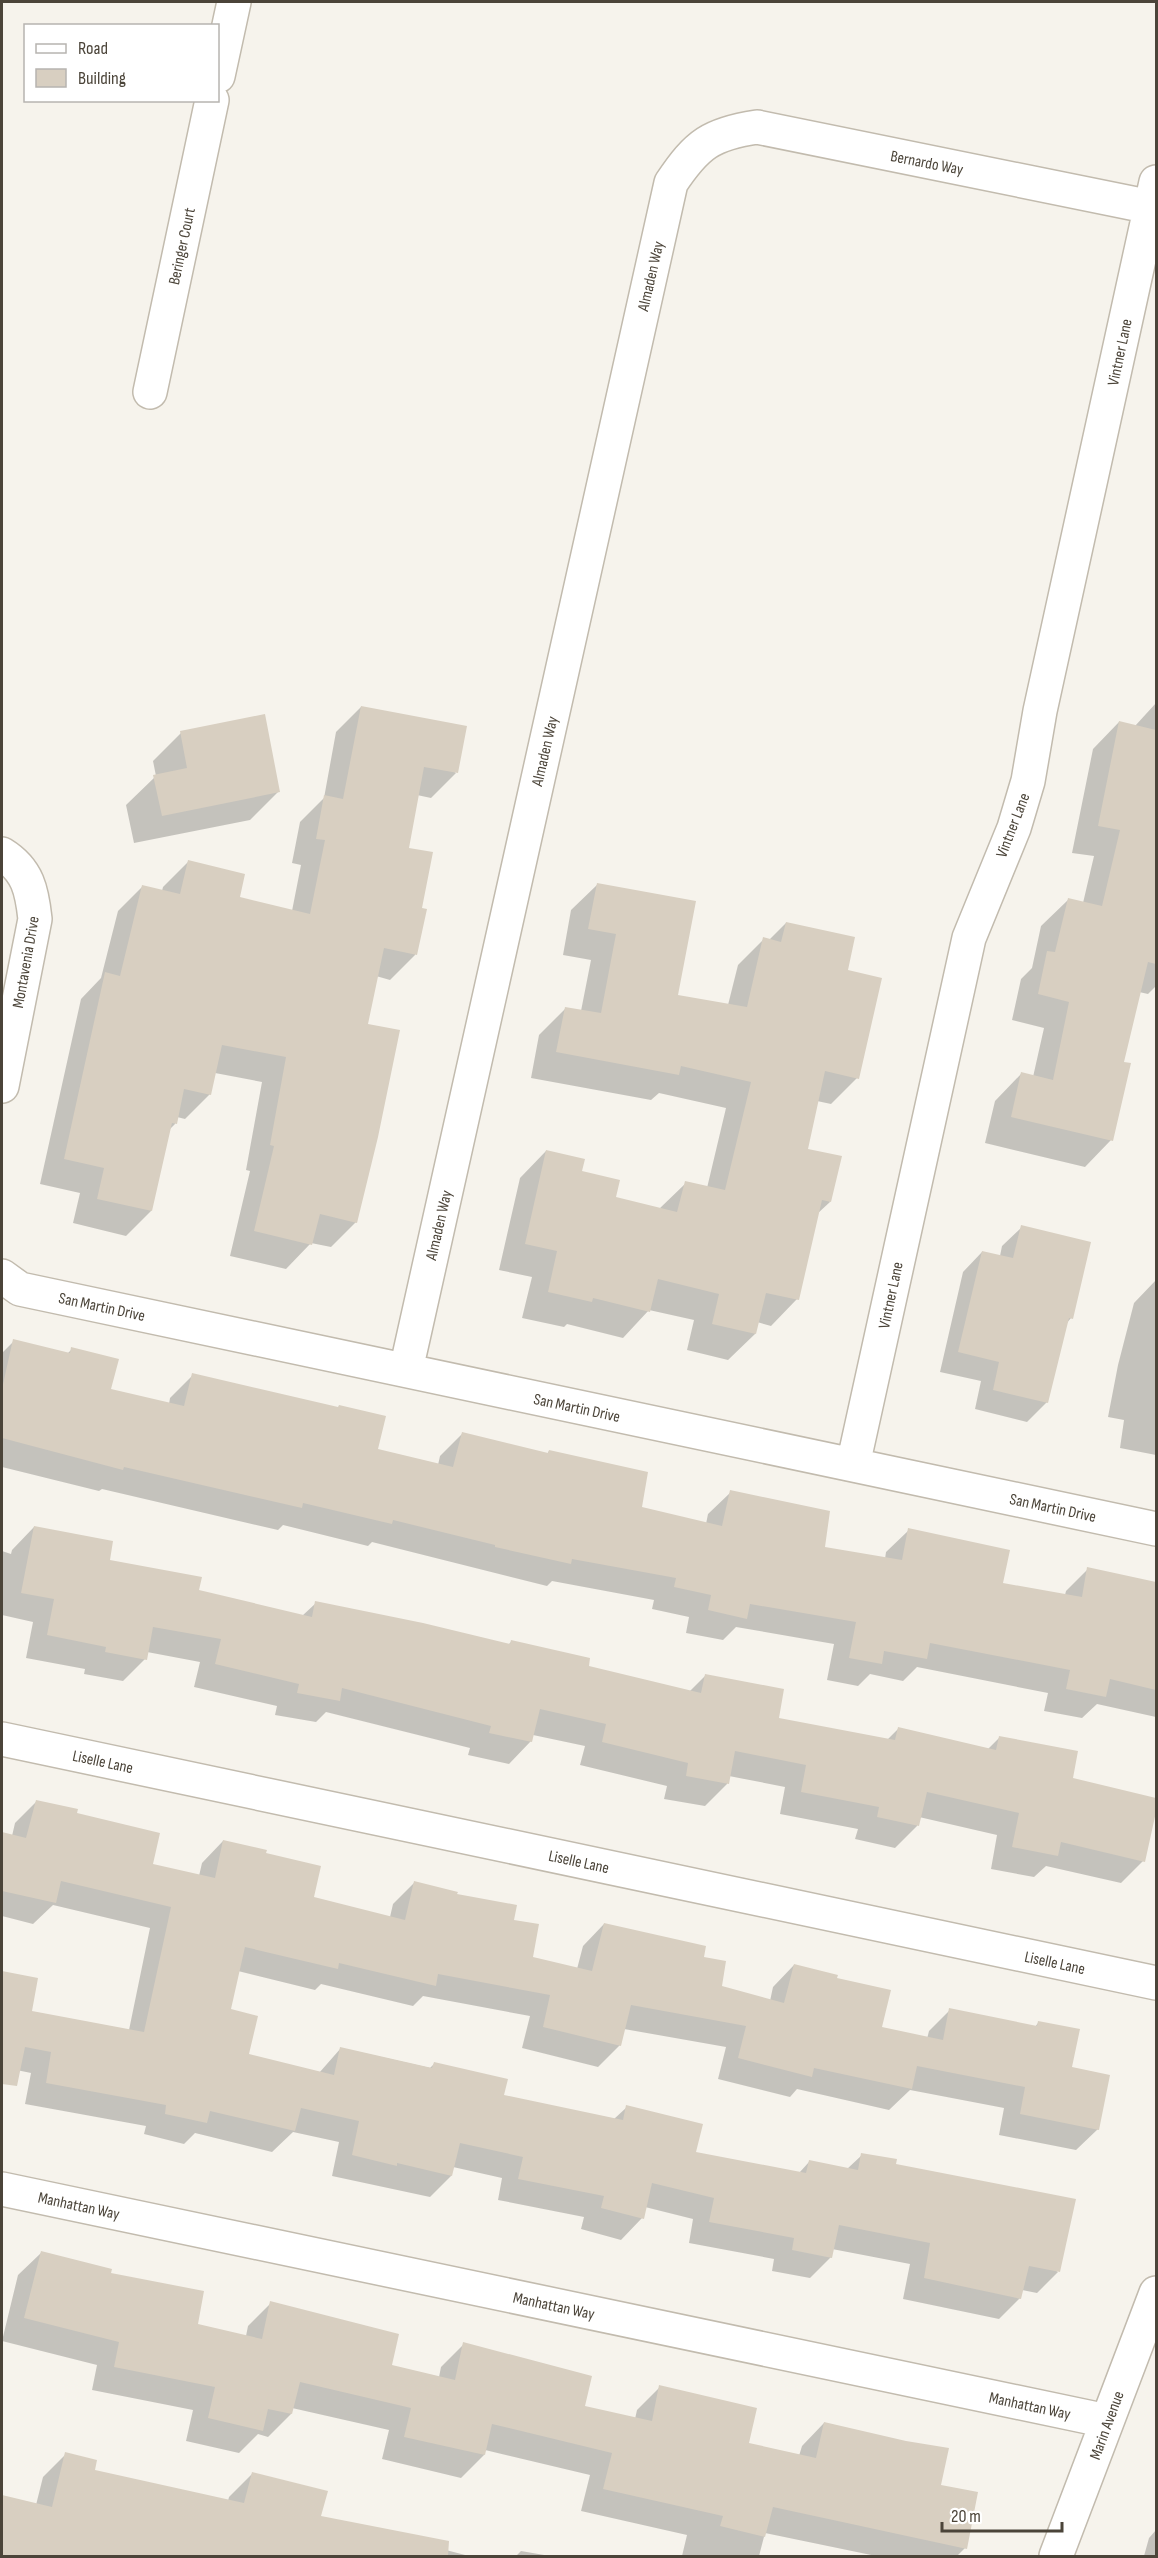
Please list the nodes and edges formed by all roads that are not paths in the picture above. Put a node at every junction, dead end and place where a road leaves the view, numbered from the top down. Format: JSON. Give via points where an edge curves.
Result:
{"nodes":[{"id":1,"x":234,"y":2,"type":"edge"},
{"id":2,"x":219,"y":71,"type":"edge"},
{"id":3,"x":212,"y":102,"type":"edge"},
{"id":4,"x":705,"y":143,"type":"joint"},
{"id":5,"x":1154,"y":195,"type":"edge"},
{"id":6,"x":150,"y":392,"type":"dead end"},
{"id":7,"x":13,"y":865,"type":"edge"},
{"id":8,"x":2,"y":1086,"type":"edge"},
{"id":9,"x":2,"y":1276,"type":"edge"},
{"id":10,"x":406,"y":1371,"type":"junction"},
{"id":11,"x":853,"y":1465,"type":"junction"},
{"id":12,"x":1156,"y":1529,"type":"edge"},
{"id":13,"x":2,"y":1739,"type":"edge"},
{"id":14,"x":1156,"y":1983,"type":"edge"},
{"id":15,"x":2,"y":2189,"type":"edge"},
{"id":16,"x":1156,"y":2293,"type":"edge"},
{"id":17,"x":1107,"y":2421,"type":"junction"},
{"id":18,"x":1056,"y":2556,"type":"edge"}],
"edges":[{"from":1,"to":2,"type":"street"},
{"from":3,"to":6,"type":"street","name":"Beringer Court"},
{"from":4,"to":5,"type":"street","name":"Bernardo Way","via":[[730,131],[757,127]]},
{"from":4,"to":10,"type":"street","name":"Almaden Way","via":[[689,156],[671,183]]},
{"from":5,"to":11,"type":"street","name":"Vintner Lane","via":[[1028,781],[1014,828],[969,938]]},
{"from":7,"to":8,"type":"street","name":"Montavenia Drive","via":[[33,892],[35,919]]},
{"from":9,"to":10,"type":"street","name":"San Martin Drive","via":[[20,1289]]},
{"from":10,"to":11,"type":"street","name":"San Martin Drive"},
{"from":11,"to":12,"type":"street","name":"San Martin Drive"},
{"from":13,"to":14,"type":"street","name":"Liselle Lane"},
{"from":15,"to":17,"type":"street","name":"Manhattan Way"},
{"from":16,"to":17,"type":"street","name":"Marin Avenue"},
{"from":17,"to":18,"type":"street","name":"Marin Avenue"}]}
